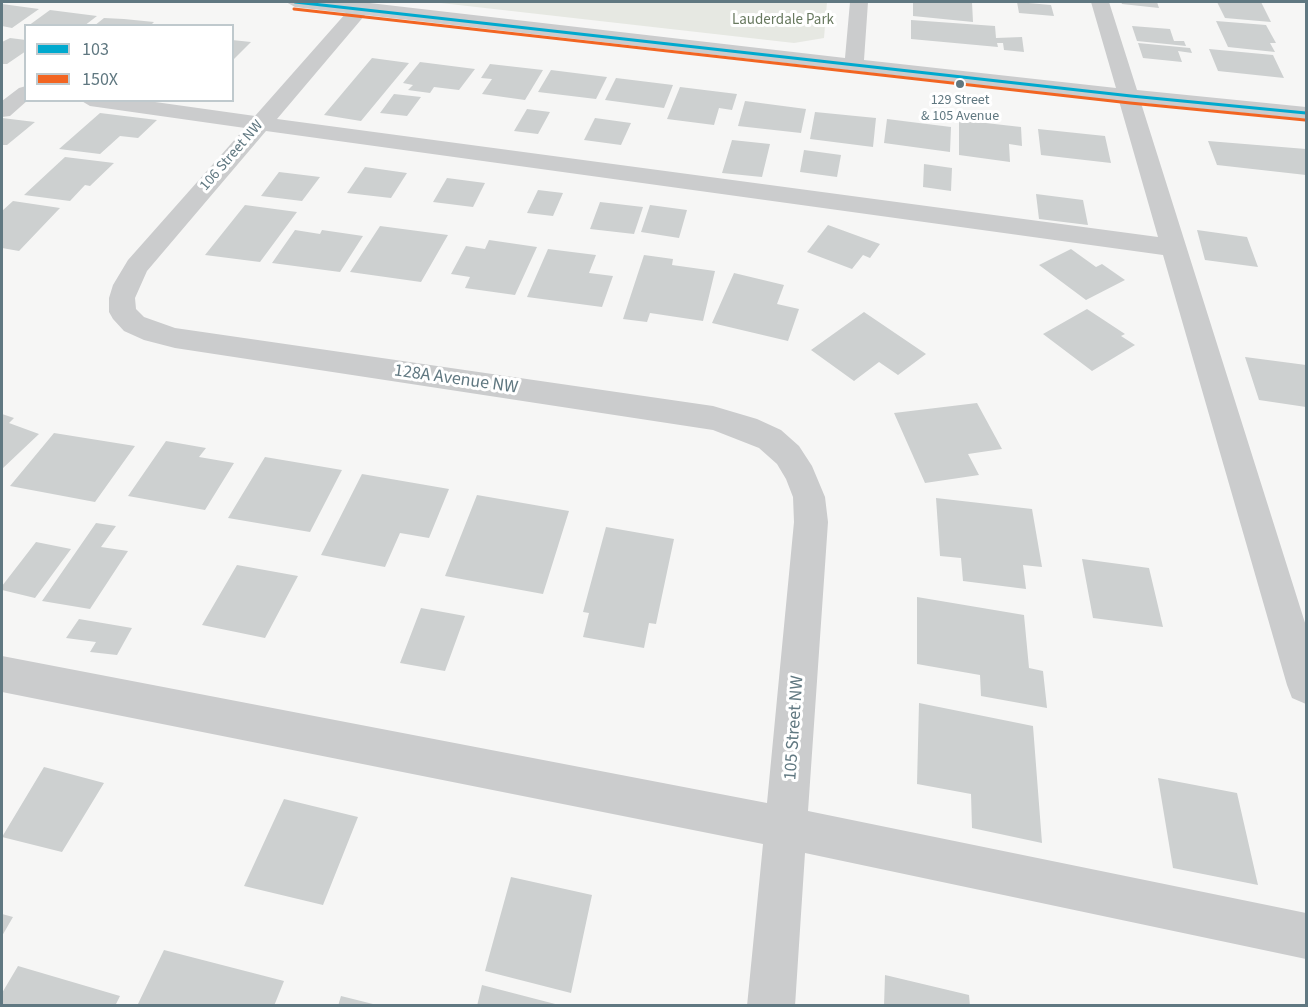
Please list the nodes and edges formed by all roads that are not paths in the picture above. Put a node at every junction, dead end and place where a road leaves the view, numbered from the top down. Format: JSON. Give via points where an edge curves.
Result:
{"nodes":[{"id":1,"x":296,"y":2,"type":"edge"},
{"id":2,"x":859,"y":2,"type":"edge"},
{"id":3,"x":1100,"y":2,"type":"edge"},
{"id":4,"x":360,"y":8,"type":"junction"},
{"id":5,"x":854,"y":65,"type":"junction"},
{"id":6,"x":2,"y":89,"type":"edge"},
{"id":7,"x":24,"y":92,"type":"edge"},
{"id":8,"x":24,"y":94,"type":"edge"},
{"id":9,"x":1131,"y":96,"type":"junction"},
{"id":10,"x":105,"y":102,"type":"edge"},
{"id":11,"x":2,"y":111,"type":"edge"},
{"id":12,"x":1306,"y":113,"type":"edge"},
{"id":13,"x":261,"y":123,"type":"junction"},
{"id":14,"x":1175,"y":248,"type":"junction"},
{"id":15,"x":123,"y":312,"type":"joint"},
{"id":16,"x":788,"y":455,"type":"joint"},
{"id":17,"x":2,"y":674,"type":"edge"},
{"id":18,"x":1306,"y":685,"type":"edge"},
{"id":19,"x":787,"y":828,"type":"junction"},
{"id":20,"x":1306,"y":936,"type":"edge"},
{"id":21,"x":771,"y":1005,"type":"edge"}],
"edges":[{"from":1,"to":4,"type":"street"},
{"from":2,"to":5,"type":"street"},
{"from":3,"to":9,"type":"street"},
{"from":4,"to":5,"type":"street"},
{"from":4,"to":13,"type":"street","name":"106 Street NW"},
{"from":5,"to":9,"type":"street"},
{"from":6,"to":7,"type":"street"},
{"from":8,"to":11,"type":"street"},
{"from":9,"to":12,"type":"street"},
{"from":9,"to":14,"type":"street"},
{"from":10,"to":13,"type":"street"},
{"from":13,"to":14,"type":"street"},
{"from":13,"to":15,"type":"street","name":"106 Street NW","via":[[137,266],[122,298]]},
{"from":14,"to":18,"type":"street"},
{"from":15,"to":16,"type":"street","name":"128A Avenue NW","via":[[134,324],[175,338],[712,418],[770,439]]},
{"from":16,"to":19,"type":"street","name":"105 Street NW","via":[[809,497],[811,522]]},
{"from":17,"to":19,"type":"street"},
{"from":19,"to":20,"type":"street"},
{"from":19,"to":21,"type":"street","name":"105 Street NW"}]}
